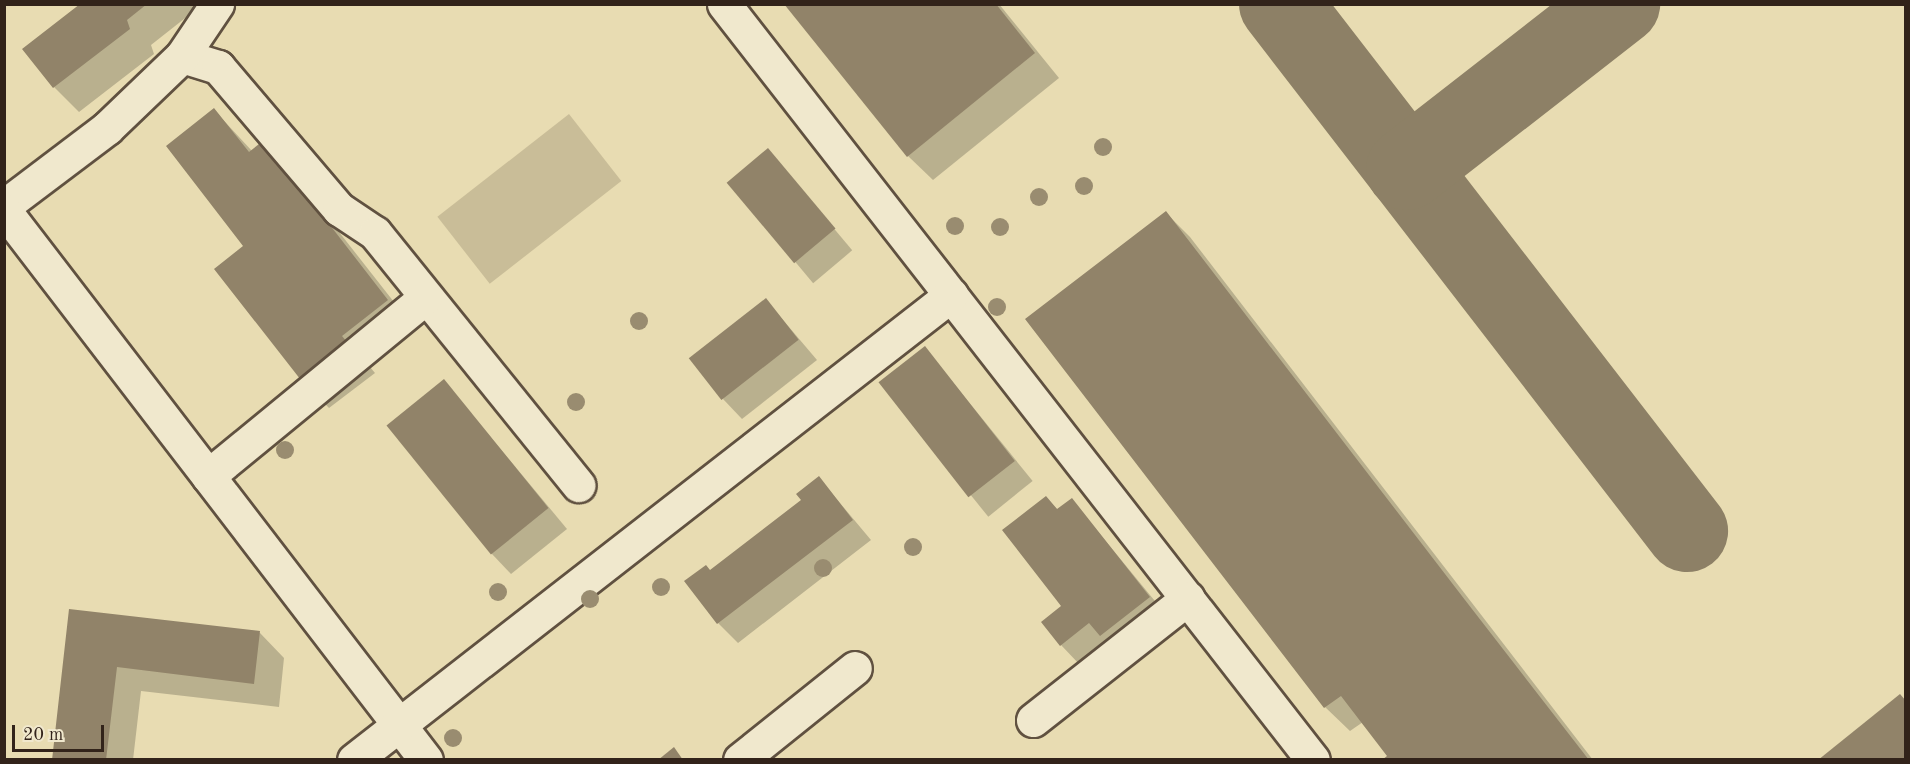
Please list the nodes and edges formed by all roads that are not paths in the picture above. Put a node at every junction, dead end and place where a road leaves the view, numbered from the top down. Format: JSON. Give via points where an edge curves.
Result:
{"nodes":[{"id":1,"x":217,"y":4,"type":"edge"},
{"id":2,"x":724,"y":4,"type":"edge"},
{"id":3,"x":182,"y":56,"type":"junction"},
{"id":4,"x":4,"y":208,"type":"edge"},
{"id":5,"x":951,"y":295,"type":"junction"},
{"id":6,"x":425,"y":298,"type":"junction"},
{"id":7,"x":208,"y":476,"type":"junction"},
{"id":8,"x":578,"y":485,"type":"dead end"},
{"id":9,"x":1188,"y":598,"type":"junction"},
{"id":10,"x":855,"y":668,"type":"dead end"},
{"id":11,"x":1033,"y":720,"type":"dead end"},
{"id":12,"x":399,"y":725,"type":"junction"},
{"id":13,"x":354,"y":759,"type":"edge"},
{"id":14,"x":426,"y":759,"type":"edge"},
{"id":15,"x":740,"y":759,"type":"edge"},
{"id":16,"x":1313,"y":759,"type":"edge"}],
"edges":[{"from":1,"to":3,"type":"lane"},
{"from":2,"to":5,"type":"lane"},
{"from":3,"to":4,"type":"lane","via":[[107,128]]},
{"from":3,"to":6,"type":"lane","via":[[218,67],[339,209],[375,232]]},
{"from":4,"to":7,"type":"lane"},
{"from":5,"to":9,"type":"lane"},
{"from":5,"to":12,"type":"lane"},
{"from":6,"to":7,"type":"lane"},
{"from":6,"to":8,"type":"lane"},
{"from":7,"to":12,"type":"lane"},
{"from":9,"to":11,"type":"lane"},
{"from":9,"to":16,"type":"lane"},
{"from":10,"to":15,"type":"lane"},
{"from":12,"to":13,"type":"lane"},
{"from":12,"to":14,"type":"lane"}]}
